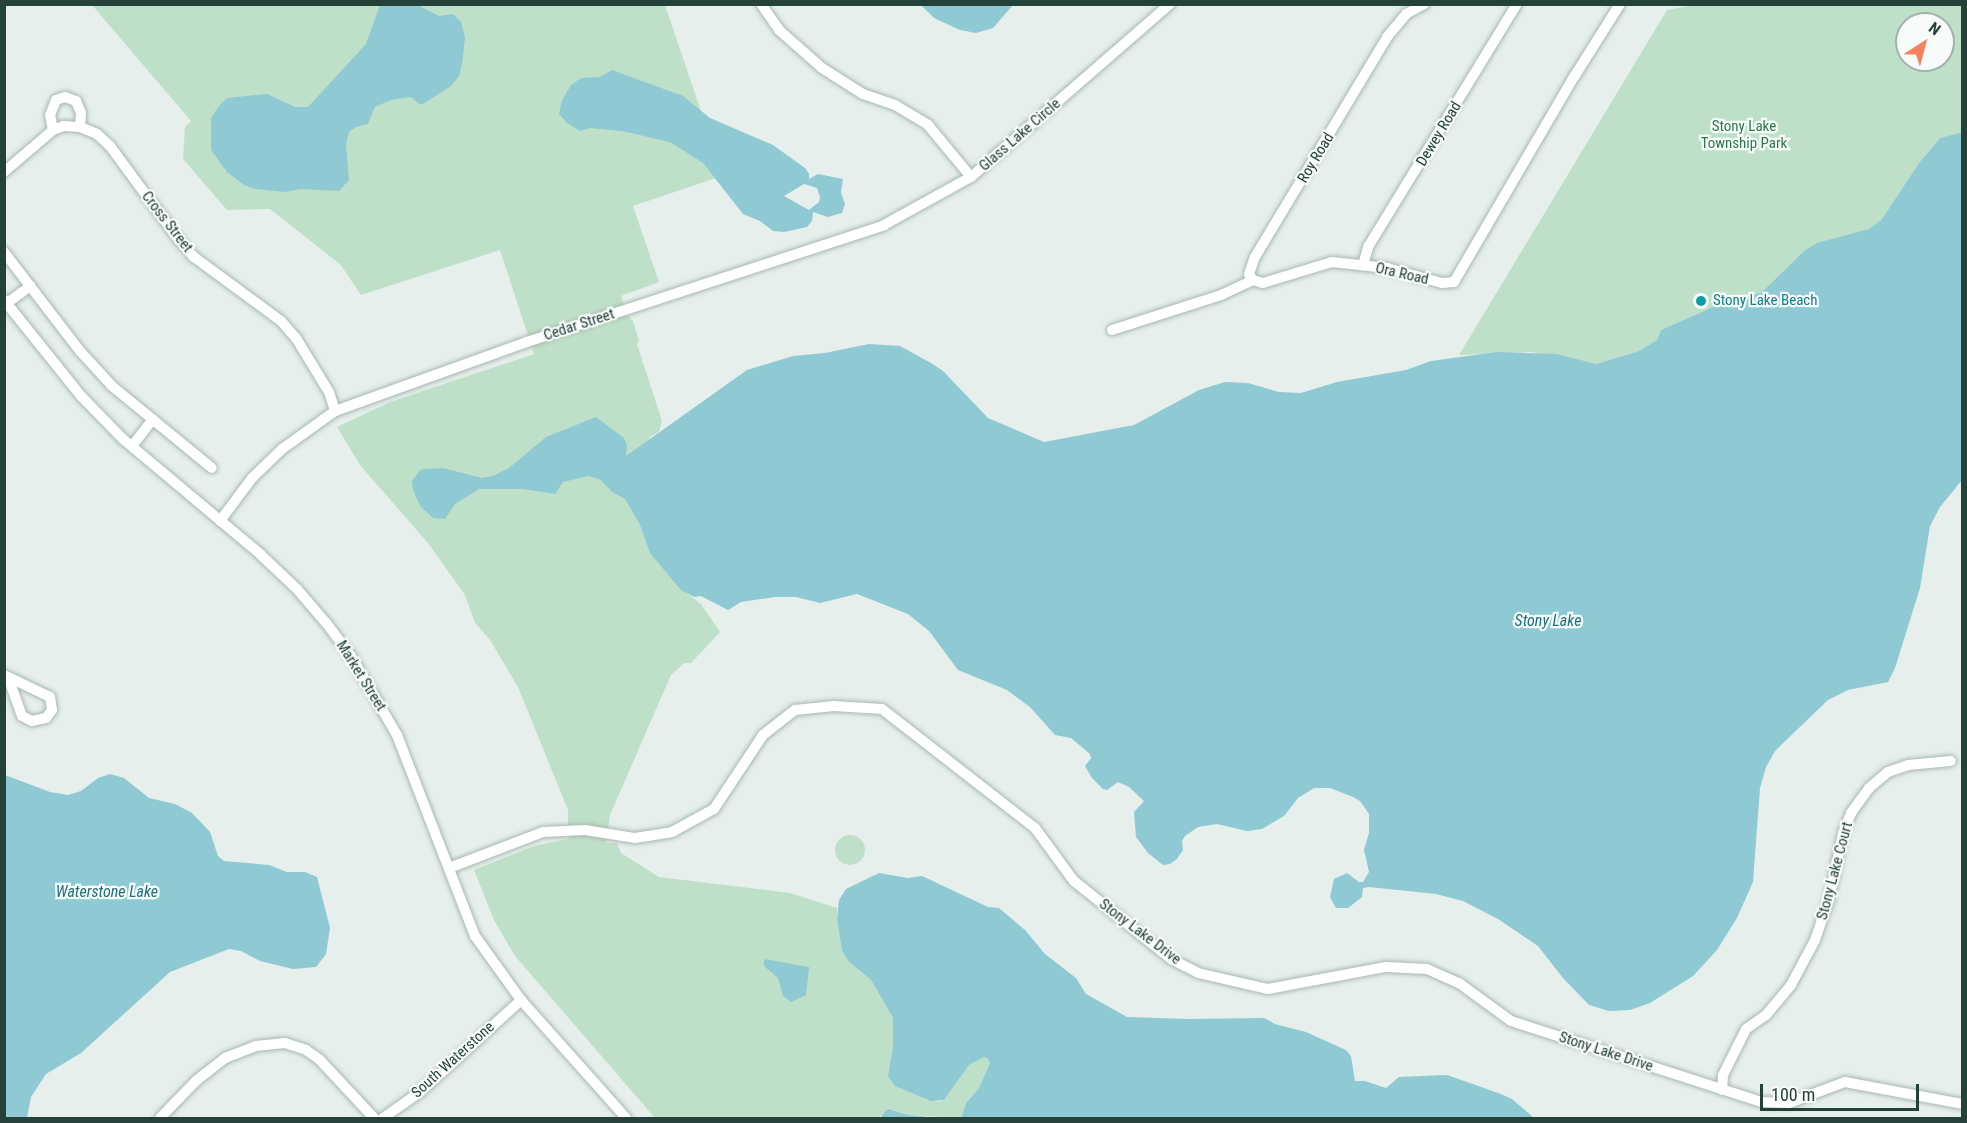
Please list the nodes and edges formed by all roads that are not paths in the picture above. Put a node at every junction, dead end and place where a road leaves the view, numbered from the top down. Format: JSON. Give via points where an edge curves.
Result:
{"nodes":[{"id":1,"x":761,"y":4,"type":"edge"},
{"id":2,"x":1170,"y":4,"type":"edge"},
{"id":3,"x":1424,"y":4,"type":"edge"},
{"id":4,"x":1517,"y":4,"type":"edge"},
{"id":5,"x":1620,"y":4,"type":"edge"},
{"id":6,"x":80,"y":127,"type":"junction"},
{"id":7,"x":53,"y":130,"type":"junction"},
{"id":8,"x":4,"y":172,"type":"edge"},
{"id":9,"x":971,"y":177,"type":"junction"},
{"id":10,"x":4,"y":252,"type":"edge"},
{"id":11,"x":1363,"y":265,"type":"junction"},
{"id":12,"x":1252,"y":280,"type":"junction"},
{"id":13,"x":30,"y":286,"type":"junction"},
{"id":14,"x":6,"y":302,"type":"edge"},
{"id":15,"x":1112,"y":330,"type":"dead end"},
{"id":16,"x":335,"y":411,"type":"junction"},
{"id":17,"x":153,"y":419,"type":"junction"},
{"id":18,"x":132,"y":446,"type":"junction"},
{"id":19,"x":212,"y":468,"type":"dead end"},
{"id":20,"x":220,"y":521,"type":"junction"},
{"id":21,"x":6,"y":676,"type":"edge"},
{"id":22,"x":1951,"y":762,"type":"dead end"},
{"id":23,"x":449,"y":868,"type":"junction"},
{"id":24,"x":521,"y":1000,"type":"junction"},
{"id":25,"x":1722,"y":1090,"type":"junction"},
{"id":26,"x":1962,"y":1104,"type":"edge"},
{"id":27,"x":159,"y":1119,"type":"edge"},
{"id":28,"x":374,"y":1119,"type":"edge"},
{"id":29,"x":383,"y":1119,"type":"edge"},
{"id":30,"x":626,"y":1119,"type":"edge"}],
"edges":[{"from":1,"to":9,"type":"street","name":"Glass Lake Circle","via":[[779,30],[822,68],[863,94],[895,105],[928,125]]},
{"from":2,"to":9,"type":"street","name":"Glass Lake Circle"},
{"from":3,"to":12,"type":"street","name":"Roy Road","via":[[1406,15],[1387,37],[1255,257],[1249,274]]},
{"from":4,"to":11,"type":"street","name":"Dewey Road","via":[[1368,247]]},
{"from":5,"to":11,"type":"street","name":"Ora Road","via":[[1454,282],[1442,283]]},
{"from":6,"to":7,"type":"street"},
{"from":6,"to":7,"type":"street","via":[[81,113],[76,101],[65,97],[56,100],[50,115]]},
{"from":6,"to":16,"type":"street","name":"Cross Street","via":[[97,134],[110,146],[194,257],[281,321],[312,362]]},
{"from":7,"to":8,"type":"street"},
{"from":9,"to":16,"type":"street","name":"Cedar Street","via":[[884,225],[526,342]]},
{"from":10,"to":13,"type":"street"},
{"from":11,"to":12,"type":"street","name":"Ora Road","via":[[1332,262],[1263,283]]},
{"from":12,"to":15,"type":"street","name":"Ora Road","via":[[1232,291]]},
{"from":13,"to":14,"type":"street"},
{"from":13,"to":17,"type":"street","via":[[112,386]]},
{"from":14,"to":18,"type":"street","name":"Market Street","via":[[81,396]]},
{"from":16,"to":20,"type":"street","name":"Cedar Street","via":[[282,449],[252,478]]},
{"from":17,"to":18,"type":"street"},
{"from":17,"to":19,"type":"street"},
{"from":18,"to":20,"type":"street","name":"Market Street"},
{"from":20,"to":23,"type":"street","name":"Market Street","via":[[297,589],[351,656],[397,735]]},
{"from":21,"to":21,"type":"street","via":[[50,697],[52,710],[45,718],[32,721],[22,716]]},
{"from":22,"to":25,"type":"street","name":"Stony Lake Court","via":[[1908,765],[1888,772],[1869,788],[1851,813],[1830,899],[1815,940],[1791,985],[1766,1015],[1746,1029],[1723,1075]]},
{"from":23,"to":24,"type":"street","name":"Market Street","via":[[475,936]]},
{"from":23,"to":25,"type":"street","name":"Stony Lake Drive","via":[[543,832],[585,830],[635,838],[672,832],[714,809],[763,735],[795,710],[834,706],[882,709],[1035,828],[1074,881],[1171,959],[1198,973],[1268,989],[1386,967],[1427,969],[1459,983],[1511,1021]]},
{"from":24,"to":29,"type":"street","name":"South Waterstone","via":[[420,1092]]},
{"from":24,"to":30,"type":"street","name":"Market Street"},
{"from":25,"to":26,"type":"street","name":"Stony Lake Drive","via":[[1762,1102],[1789,1103],[1845,1082]]},
{"from":27,"to":28,"type":"street","via":[[225,1058],[256,1046],[285,1043],[319,1059]]}]}
